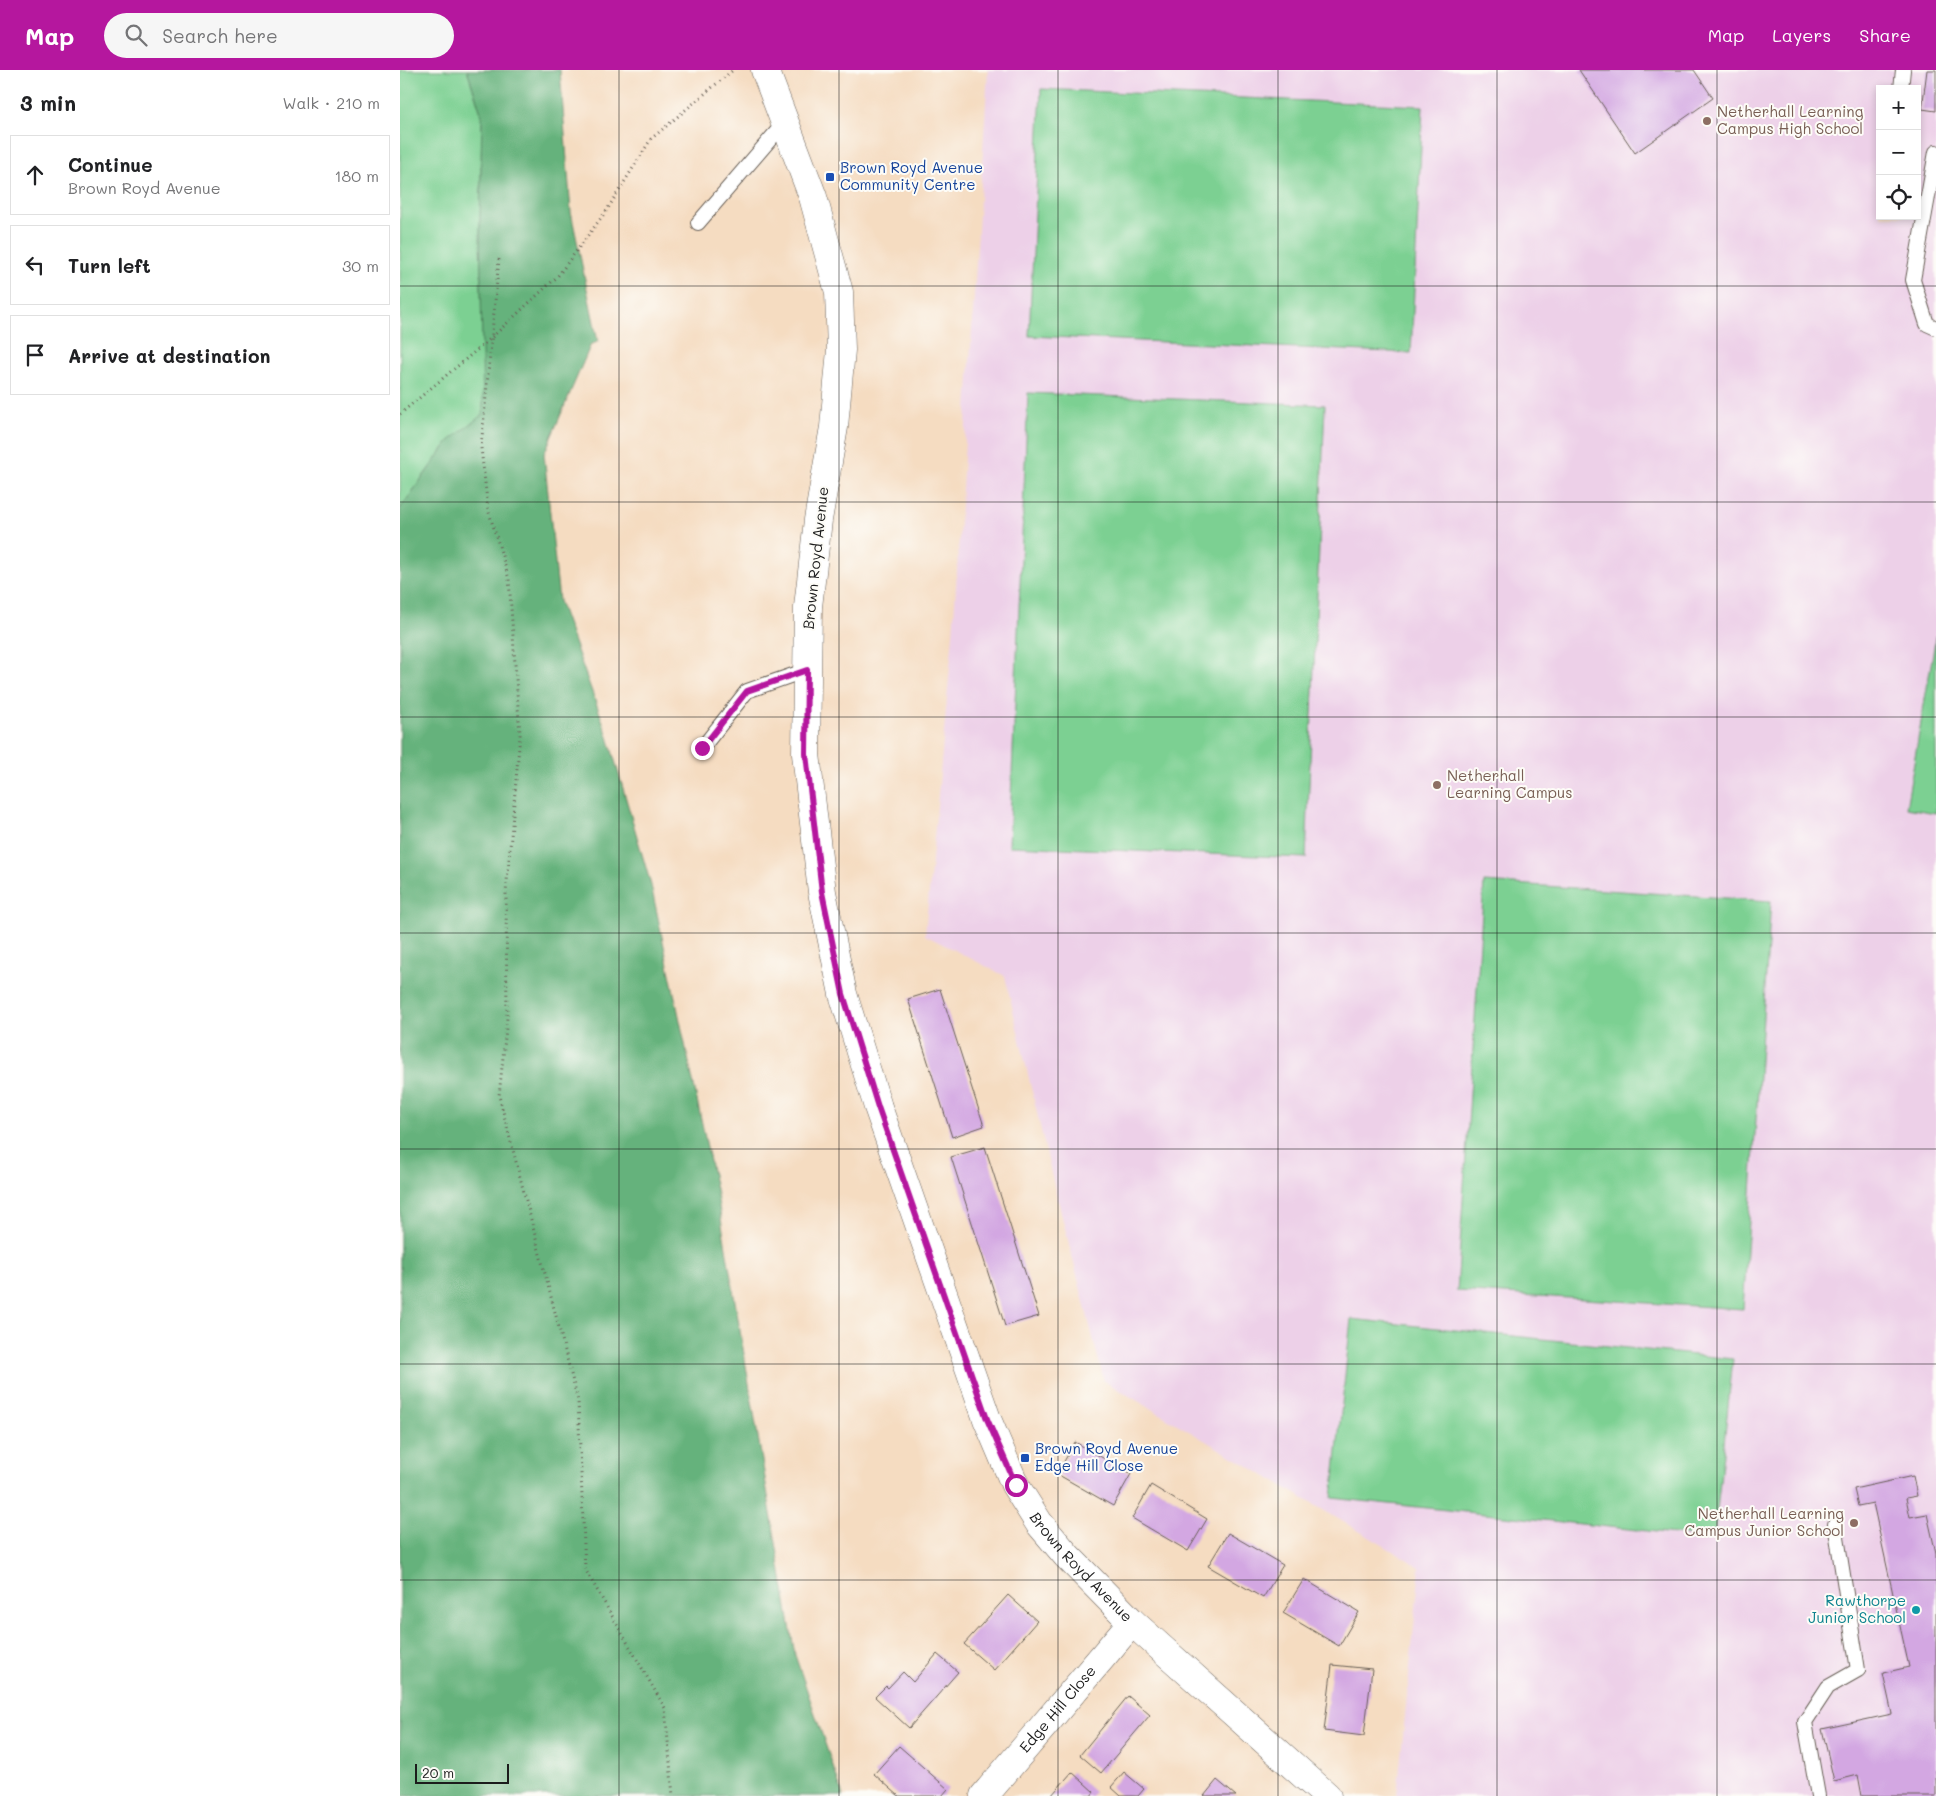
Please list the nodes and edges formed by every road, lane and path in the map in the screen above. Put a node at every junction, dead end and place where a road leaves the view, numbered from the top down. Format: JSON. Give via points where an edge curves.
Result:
{"nodes":[{"id":1,"x":734,"y":70,"type":"edge"},
{"id":2,"x":765,"y":70,"type":"edge"},
{"id":3,"x":1903,"y":70,"type":"edge"},
{"id":4,"x":1901,"y":85,"type":"edge"},
{"id":5,"x":785,"y":122,"type":"junction"},
{"id":6,"x":1936,"y":152,"type":"edge"},
{"id":7,"x":698,"y":224,"type":"dead end"},
{"id":8,"x":499,"y":258,"type":"dead end"},
{"id":9,"x":1936,"y":328,"type":"edge"},
{"id":10,"x":490,"y":339,"type":"junction"},
{"id":11,"x":400,"y":414,"type":"edge"},
{"id":12,"x":807,"y":670,"type":"junction"},
{"id":13,"x":702,"y":748,"type":"dead end"},
{"id":14,"x":1835,"y":1524,"type":"dead end"},
{"id":15,"x":1132,"y":1622,"type":"junction"},
{"id":16,"x":673,"y":1796,"type":"edge"},
{"id":17,"x":984,"y":1796,"type":"edge"},
{"id":18,"x":1327,"y":1796,"type":"edge"},
{"id":19,"x":1818,"y":1796,"type":"edge"}],
"edges":[{"from":1,"to":10,"type":"path","via":[[651,139],[607,210],[557,277]]},
{"from":2,"to":5,"type":"street","name":"Brown Royd Avenue"},
{"from":3,"to":4,"type":"lane"},
{"from":5,"to":7,"type":"lane"},
{"from":5,"to":12,"type":"street","name":"Brown Royd Avenue","via":[[826,240],[839,292],[841,340],[834,427],[818,520],[808,607]]},
{"from":6,"to":9,"type":"lane","via":[[1912,280],[1927,324]]},
{"from":8,"to":10,"type":"path"},
{"from":10,"to":11,"type":"path"},
{"from":10,"to":16,"type":"path","via":[[481,448],[488,509],[509,579],[520,734],[506,894],[507,1018],[499,1096],[578,1401],[585,1569],[665,1708]]},
{"from":12,"to":13,"type":"lane","via":[[747,691]]},
{"from":12,"to":15,"type":"street","name":"Brown Royd Avenue","via":[[806,754],[822,892],[843,994],[878,1107],[987,1419],[1016,1485],[1039,1523]]},
{"from":14,"to":19,"type":"lane","via":[[1858,1670],[1828,1687],[1805,1722]]},
{"from":15,"to":17,"type":"street","name":"Edge Hill Close"},
{"from":15,"to":18,"type":"street","name":"Brown Royd Avenue"}]}
